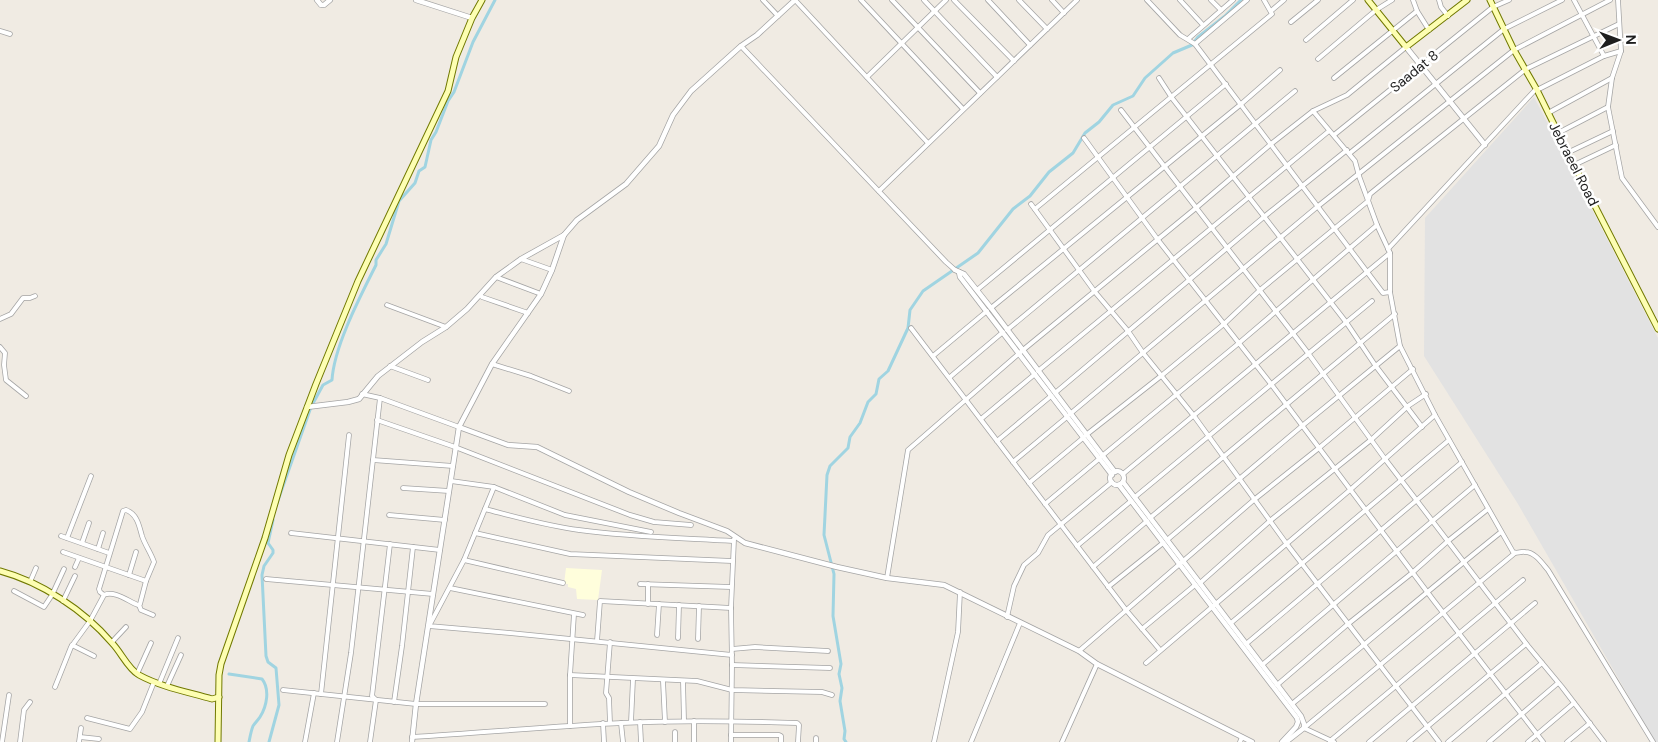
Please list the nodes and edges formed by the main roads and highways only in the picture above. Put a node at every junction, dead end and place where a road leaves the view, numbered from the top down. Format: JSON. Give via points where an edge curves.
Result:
{"nodes":[{"id":1,"x":482,"y":0,"type":"edge"},
{"id":2,"x":1368,"y":0,"type":"edge"},
{"id":3,"x":1466,"y":0,"type":"edge"},
{"id":4,"x":1490,"y":0,"type":"edge"},
{"id":5,"x":1658,"y":329,"type":"edge"},
{"id":6,"x":0,"y":571,"type":"edge"},
{"id":7,"x":219,"y":698,"type":"junction"},
{"id":8,"x":218,"y":742,"type":"edge"}],
"edges":[{"from":1,"to":7,"type":"main road","via":[[456,57],[448,91],[358,280],[289,454],[265,538],[221,664]]},
{"from":2,"to":3,"type":"main road","via":[[1406,47]]},
{"from":4,"to":5,"type":"main road","name":"Jebraeel Road"},
{"from":6,"to":7,"type":"main road","via":[[20,576],[90,621],[112,642],[137,674],[156,683],[212,699]]},
{"from":7,"to":8,"type":"main road"}]}
